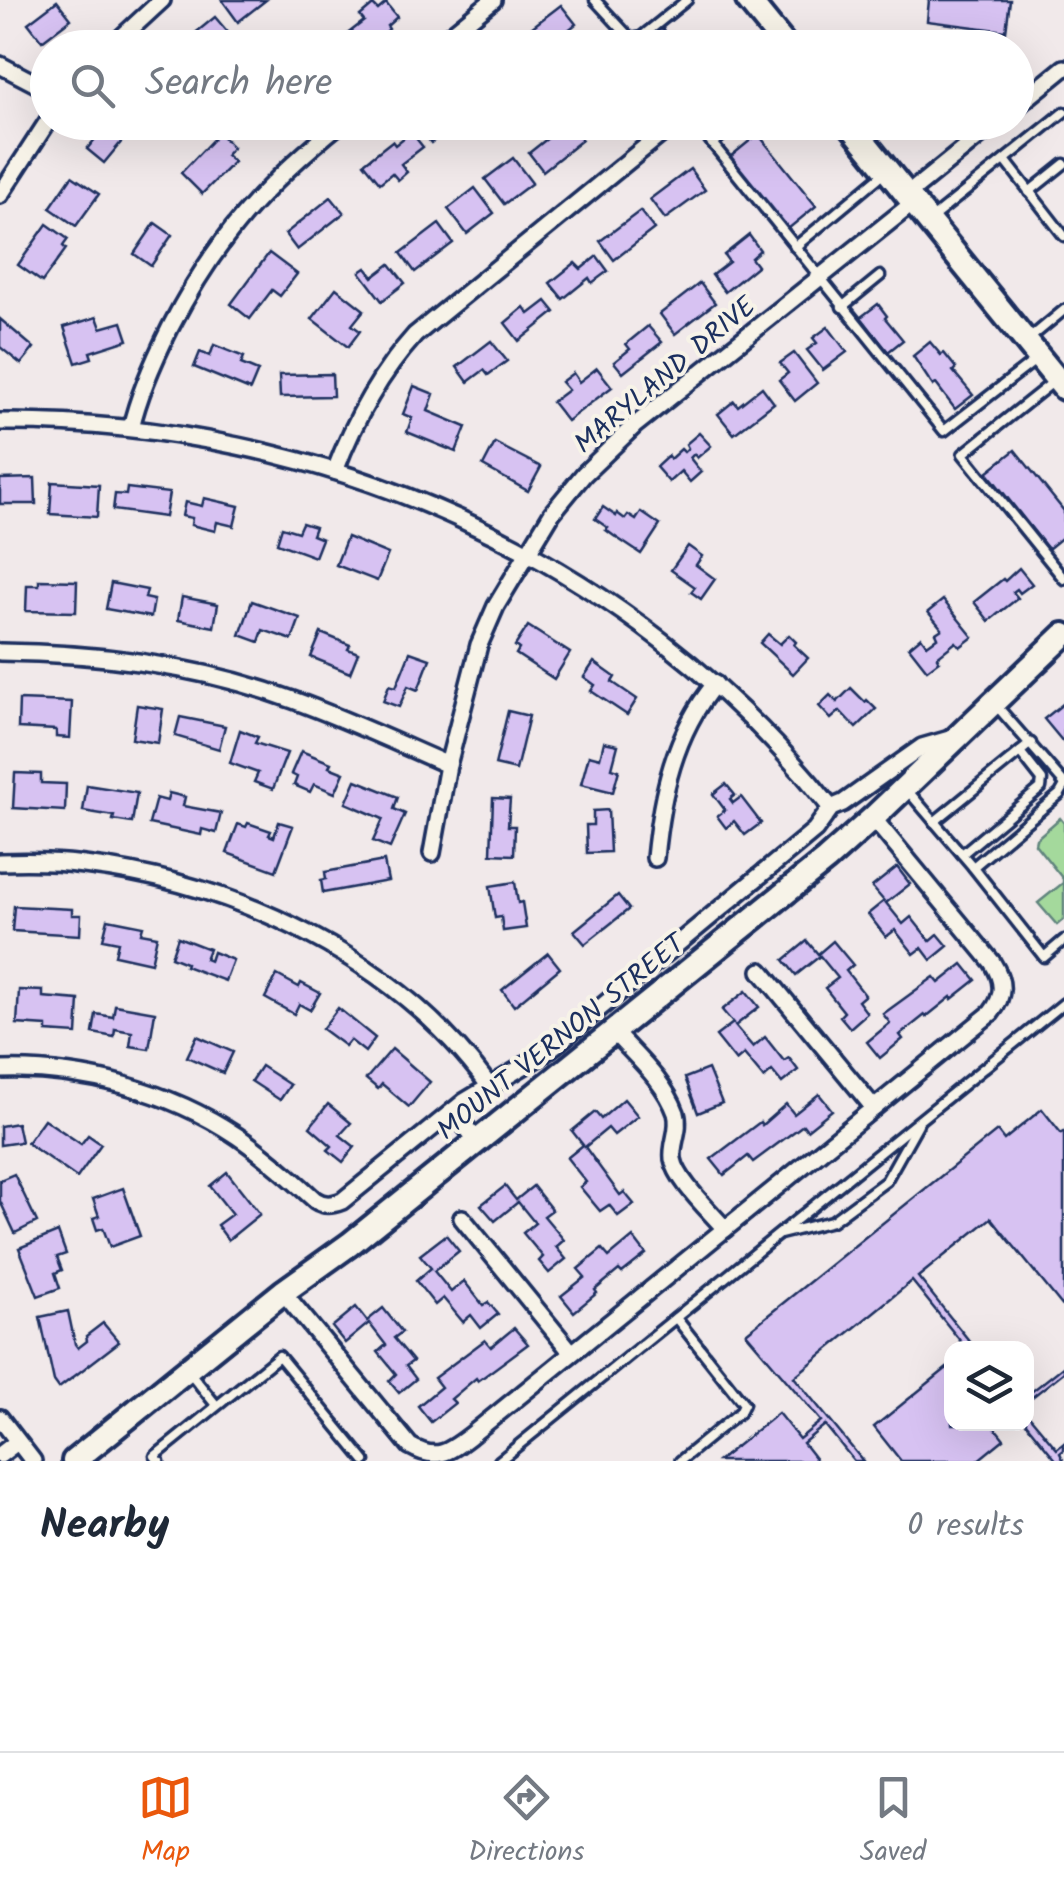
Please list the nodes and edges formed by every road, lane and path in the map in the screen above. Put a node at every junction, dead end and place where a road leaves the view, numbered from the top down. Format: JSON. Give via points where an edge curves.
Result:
{"nodes":[{"id":1,"x":162,"y":0,"type":"edge"},
{"id":2,"x":492,"y":0,"type":"edge"},
{"id":3,"x":595,"y":0,"type":"edge"},
{"id":4,"x":687,"y":0,"type":"edge"},
{"id":5,"x":748,"y":0,"type":"edge"},
{"id":6,"x":130,"y":30,"type":"edge"},
{"id":7,"x":456,"y":30,"type":"edge"},
{"id":8,"x":623,"y":30,"type":"edge"},
{"id":9,"x":651,"y":30,"type":"edge"},
{"id":10,"x":769,"y":30,"type":"edge"},
{"id":11,"x":0,"y":66,"type":"edge"},
{"id":12,"x":1064,"y":68,"type":"edge"},
{"id":13,"x":30,"y":81,"type":"edge"},
{"id":14,"x":1034,"y":92,"type":"edge"},
{"id":15,"x":1064,"y":112,"type":"edge"},
{"id":16,"x":1034,"y":136,"type":"edge"},
{"id":17,"x":36,"y":140,"type":"edge"},
{"id":18,"x":321,"y":140,"type":"edge"},
{"id":19,"x":654,"y":140,"type":"edge"},
{"id":20,"x":709,"y":140,"type":"edge"},
{"id":21,"x":717,"y":140,"type":"edge"},
{"id":22,"x":862,"y":140,"type":"edge"},
{"id":23,"x":980,"y":140,"type":"edge"},
{"id":24,"x":1029,"y":140,"type":"edge"},
{"id":25,"x":712,"y":144,"type":"junction"},
{"id":26,"x":1004,"y":160,"type":"junction"},
{"id":27,"x":1064,"y":164,"type":"edge"},
{"id":28,"x":887,"y":171,"type":"junction"},
{"id":29,"x":1030,"y":192,"type":"junction"},
{"id":30,"x":0,"y":196,"type":"edge"},
{"id":31,"x":916,"y":206,"type":"junction"},
{"id":32,"x":1064,"y":214,"type":"edge"},
{"id":33,"x":1053,"y":222,"type":"junction"},
{"id":34,"x":1064,"y":236,"type":"edge"},
{"id":35,"x":795,"y":247,"type":"junction"},
{"id":36,"x":880,"y":276,"type":"dead end"},
{"id":37,"x":819,"y":277,"type":"junction"},
{"id":38,"x":842,"y":306,"type":"junction"},
{"id":39,"x":1064,"y":310,"type":"edge"},
{"id":40,"x":1032,"y":349,"type":"junction"},
{"id":41,"x":1060,"y":383,"type":"edge"},
{"id":42,"x":0,"y":422,"type":"edge"},
{"id":43,"x":131,"y":428,"type":"junction"},
{"id":44,"x":335,"y":472,"type":"junction"},
{"id":45,"x":526,"y":553,"type":"junction"},
{"id":46,"x":1062,"y":572,"type":"edge"},
{"id":47,"x":1064,"y":635,"type":"edge"},
{"id":48,"x":0,"y":652,"type":"edge"},
{"id":49,"x":715,"y":684,"type":"junction"},
{"id":50,"x":994,"y":703,"type":"junction"},
{"id":51,"x":960,"y":736,"type":"junction"},
{"id":52,"x":1031,"y":743,"type":"junction"},
{"id":53,"x":1020,"y":752,"type":"junction"},
{"id":54,"x":448,"y":765,"type":"junction"},
{"id":55,"x":1064,"y":785,"type":"edge"},
{"id":56,"x":905,"y":788,"type":"junction"},
{"id":57,"x":831,"y":808,"type":"junction"},
{"id":58,"x":873,"y":818,"type":"junction"},
{"id":59,"x":934,"y":822,"type":"junction"},
{"id":60,"x":432,"y":853,"type":"dead end"},
{"id":61,"x":962,"y":854,"type":"junction"},
{"id":62,"x":655,"y":858,"type":"dead end"},
{"id":63,"x":0,"y":862,"type":"edge"},
{"id":64,"x":973,"y":867,"type":"junction"},
{"id":65,"x":1064,"y":940,"type":"edge"},
{"id":66,"x":761,"y":971,"type":"dead end"},
{"id":67,"x":1064,"y":1003,"type":"edge"},
{"id":68,"x":613,"y":1031,"type":"junction"},
{"id":69,"x":0,"y":1070,"type":"edge"},
{"id":70,"x":490,"y":1086,"type":"junction"},
{"id":71,"x":874,"y":1108,"type":"junction"},
{"id":72,"x":453,"y":1111,"type":"junction"},
{"id":73,"x":921,"y":1118,"type":"junction"},
{"id":74,"x":478,"y":1142,"type":"junction"},
{"id":75,"x":462,"y":1218,"type":"dead end"},
{"id":76,"x":725,"y":1229,"type":"junction"},
{"id":77,"x":776,"y":1236,"type":"junction"},
{"id":78,"x":283,"y":1292,"type":"junction"},
{"id":79,"x":676,"y":1318,"type":"junction"},
{"id":80,"x":572,"y":1353,"type":"junction"},
{"id":81,"x":187,"y":1369,"type":"junction"},
{"id":82,"x":216,"y":1405,"type":"junction"},
{"id":83,"x":0,"y":1418,"type":"edge"},
{"id":84,"x":17,"y":1442,"type":"junction"},
{"id":85,"x":0,"y":1455,"type":"edge"},
{"id":86,"x":33,"y":1461,"type":"edge"},
{"id":87,"x":74,"y":1461,"type":"edge"},
{"id":88,"x":159,"y":1461,"type":"edge"},
{"id":89,"x":364,"y":1461,"type":"edge"},
{"id":90,"x":500,"y":1461,"type":"edge"},
{"id":91,"x":680,"y":1461,"type":"edge"}],
"edges":[{"from":1,"to":6,"type":"street"},
{"from":2,"to":7,"type":"street"},
{"from":3,"to":8,"type":"lane"},
{"from":4,"to":9,"type":"lane"},
{"from":5,"to":10,"type":"street"},
{"from":11,"to":13,"type":"street"},
{"from":12,"to":14,"type":"street"},
{"from":15,"to":16,"type":"lane"},
{"from":17,"to":30,"type":"street"},
{"from":18,"to":43,"type":"street","via":[[272,183],[214,252],[166,337]]},
{"from":19,"to":44,"type":"street","via":[[415,334],[374,388]]},
{"from":20,"to":25,"type":"lane"},
{"from":21,"to":25,"type":"lane"},
{"from":22,"to":28,"type":"street"},
{"from":23,"to":31,"type":"street","name":"MARYLAND DRIVE"},
{"from":24,"to":26,"type":"lane"},
{"from":25,"to":35,"type":"lane"},
{"from":26,"to":29,"type":"lane"},
{"from":26,"to":31,"type":"lane"},
{"from":27,"to":29,"type":"lane"},
{"from":28,"to":31,"type":"street"},
{"from":28,"to":35,"type":"lane"},
{"from":29,"to":33,"type":"lane"},
{"from":31,"to":37,"type":"street","name":"MARYLAND DRIVE"},
{"from":31,"to":40,"type":"street"},
{"from":32,"to":33,"type":"lane"},
{"from":33,"to":34,"type":"lane"},
{"from":35,"to":37,"type":"lane"},
{"from":36,"to":38,"type":"lane"},
{"from":37,"to":38,"type":"lane"},
{"from":37,"to":45,"type":"street","name":"MARYLAND DRIVE","via":[[618,440],[566,494]]},
{"from":38,"to":40,"type":"lane","via":[[944,431]]},
{"from":39,"to":40,"type":"lane"},
{"from":40,"to":41,"type":"street"},
{"from":41,"to":46,"type":"lane","via":[[963,454]]},
{"from":42,"to":43,"type":"street"},
{"from":43,"to":44,"type":"street","via":[[222,442]]},
{"from":44,"to":45,"type":"street"},
{"from":45,"to":49,"type":"street","via":[[614,605]]},
{"from":45,"to":54,"type":"street","name":"MARYLAND DRIVE","via":[[480,645]]},
{"from":47,"to":50,"type":"street","name":"MOUNT VERNON STREET"},
{"from":48,"to":54,"type":"street","via":[[102,656],[229,680],[292,699]]},
{"from":49,"to":57,"type":"street"},
{"from":49,"to":62,"type":"street","via":[[678,748]]},
{"from":50,"to":51,"type":"street","name":"MOUNT VERNON STREET"},
{"from":50,"to":52,"type":"lane"},
{"from":51,"to":56,"type":"street","name":"MOUNT VERNON STREET"},
{"from":51,"to":57,"type":"street","via":[[922,746]]},
{"from":52,"to":53,"type":"lane"},
{"from":52,"to":55,"type":"lane"},
{"from":53,"to":59,"type":"lane"},
{"from":53,"to":61,"type":"lane","via":[[1042,788]]},
{"from":54,"to":60,"type":"street","name":"MARYLAND DRIVE"},
{"from":55,"to":64,"type":"lane"},
{"from":56,"to":58,"type":"street","name":"MOUNT VERNON STREET"},
{"from":56,"to":59,"type":"lane"},
{"from":57,"to":70,"type":"street","via":[[816,830],[573,1031]]},
{"from":58,"to":68,"type":"street","name":"MOUNT VERNON STREET"},
{"from":58,"to":71,"type":"street","via":[[1002,980],[991,1013]]},
{"from":59,"to":61,"type":"lane"},
{"from":61,"to":64,"type":"lane"},
{"from":63,"to":70,"type":"street","via":[[83,864],[140,874],[288,924],[391,987]]},
{"from":64,"to":65,"type":"lane","via":[[1044,957]]},
{"from":66,"to":71,"type":"street"},
{"from":67,"to":73,"type":"lane"},
{"from":68,"to":74,"type":"street","name":"MOUNT VERNON STREET"},
{"from":68,"to":76,"type":"street","via":[[665,1092],[676,1114],[674,1164]]},
{"from":69,"to":72,"type":"street","via":[[95,1079],[152,1094],[235,1134],[328,1205],[342,1201]]},
{"from":70,"to":72,"type":"street"},
{"from":71,"to":76,"type":"street"},
{"from":72,"to":74,"type":"street"},
{"from":73,"to":77,"type":"lane"},
{"from":73,"to":77,"type":"lane","via":[[886,1181],[832,1220]]},
{"from":74,"to":78,"type":"street","name":"MOUNT VERNON STREET"},
{"from":75,"to":80,"type":"street"},
{"from":76,"to":80,"type":"street"},
{"from":77,"to":79,"type":"lane"},
{"from":78,"to":80,"type":"street","via":[[398,1434],[432,1455],[460,1444]]},
{"from":78,"to":81,"type":"street","name":"MOUNT VERNON STREET"},
{"from":79,"to":90,"type":"lane"},
{"from":79,"to":91,"type":"lane","via":[[744,1404]]},
{"from":81,"to":82,"type":"lane"},
{"from":81,"to":87,"type":"street","name":"MOUNT VERNON STREET"},
{"from":82,"to":88,"type":"lane","via":[[155,1456]]},
{"from":82,"to":89,"type":"lane","via":[[279,1356]]},
{"from":83,"to":84,"type":"street"},
{"from":84,"to":85,"type":"street"},
{"from":84,"to":86,"type":"street"}]}
